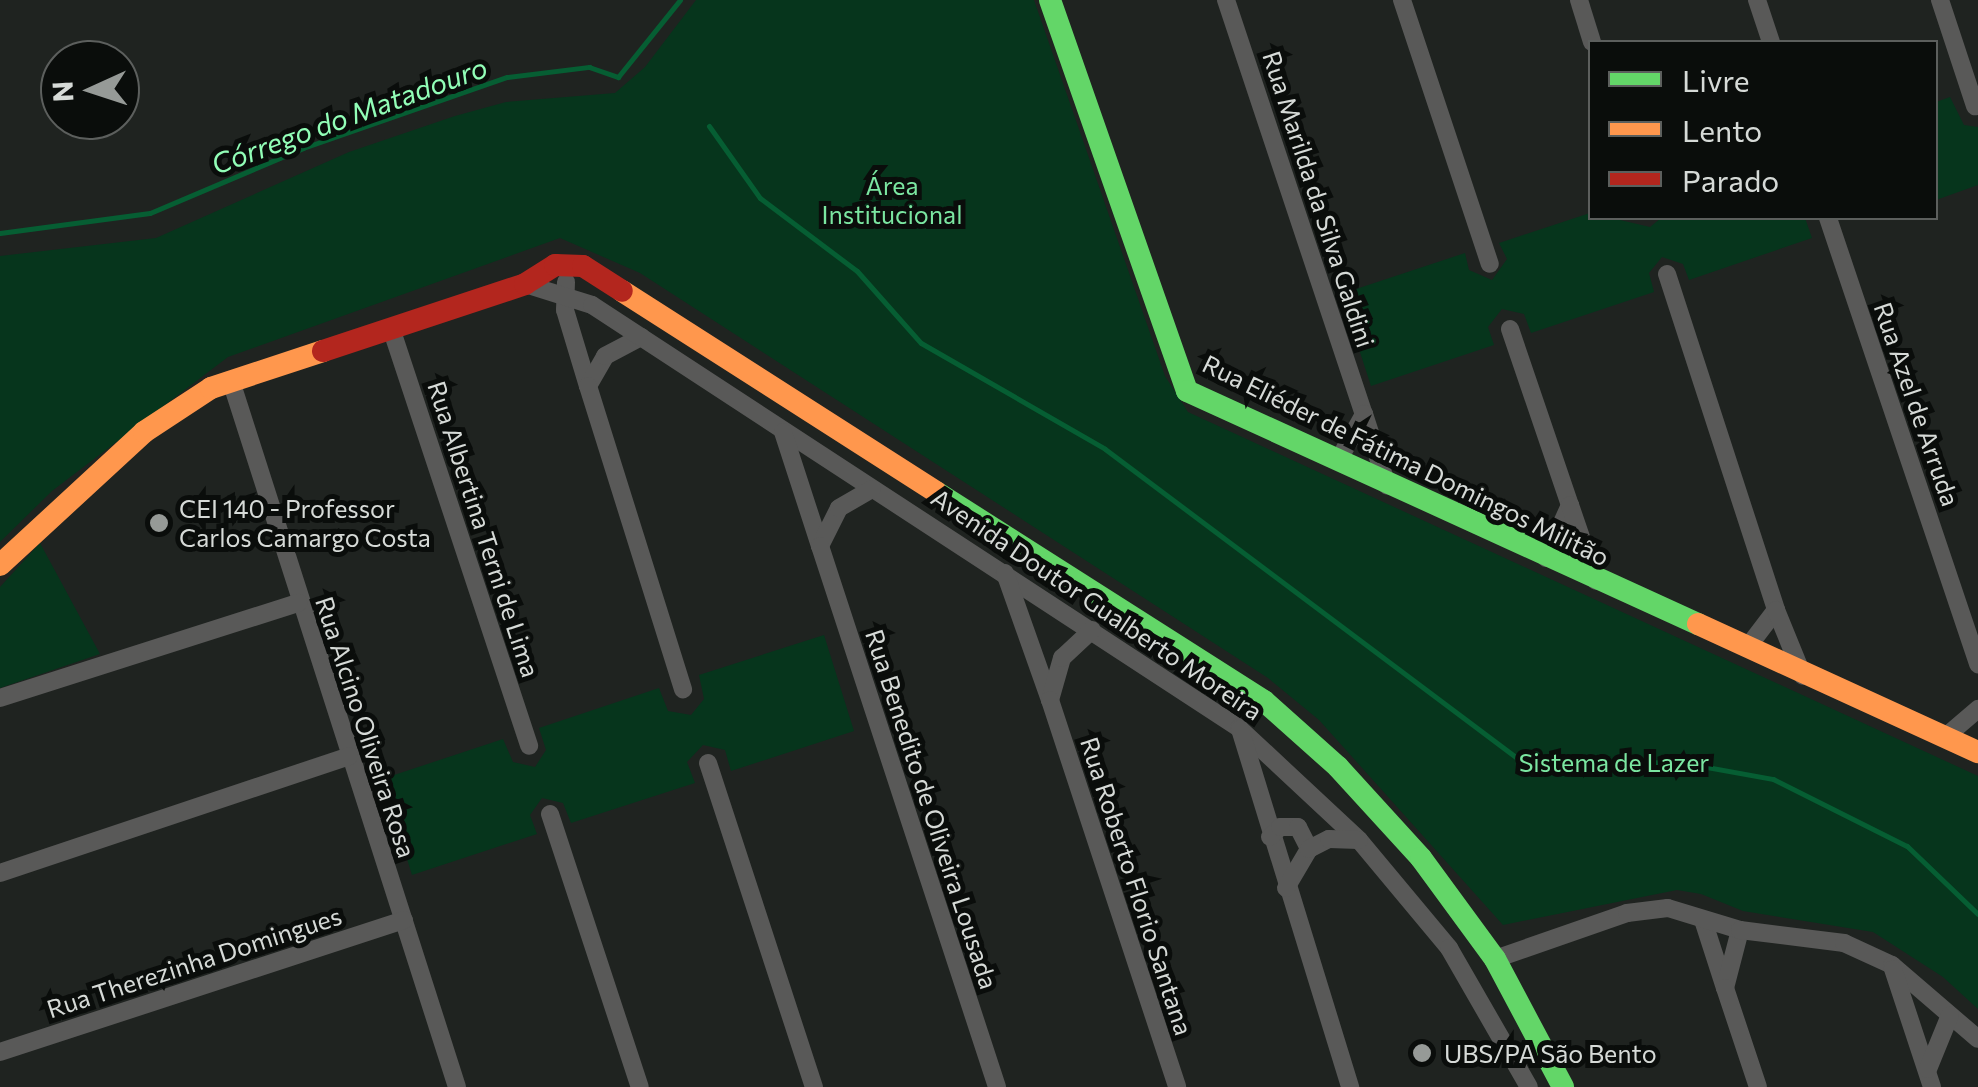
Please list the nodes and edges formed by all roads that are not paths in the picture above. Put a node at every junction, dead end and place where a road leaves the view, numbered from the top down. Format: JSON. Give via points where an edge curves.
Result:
{"nodes":[{"id":1,"x":1050,"y":0,"type":"edge"},
{"id":2,"x":1226,"y":0,"type":"edge"},
{"id":3,"x":1402,"y":0,"type":"edge"},
{"id":4,"x":1578,"y":0,"type":"edge"},
{"id":5,"x":1757,"y":0,"type":"edge"},
{"id":6,"x":1940,"y":0,"type":"edge"},
{"id":7,"x":1591,"y":40,"type":"edge"},
{"id":8,"x":1770,"y":40,"type":"edge"},
{"id":9,"x":1974,"y":106,"type":"dead end"},
{"id":10,"x":1829,"y":220,"type":"edge"},
{"id":11,"x":1490,"y":264,"type":"dead end"},
{"id":12,"x":553,"y":274,"type":"junction"},
{"id":13,"x":1667,"y":274,"type":"dead end"},
{"id":14,"x":564,"y":292,"type":"junction"},
{"id":15,"x":391,"y":328,"type":"junction"},
{"id":16,"x":1510,"y":330,"type":"dead end"},
{"id":17,"x":641,"y":338,"type":"junction"},
{"id":18,"x":231,"y":381,"type":"junction"},
{"id":19,"x":588,"y":386,"type":"junction"},
{"id":20,"x":1364,"y":414,"type":"junction"},
{"id":21,"x":782,"y":432,"type":"junction"},
{"id":22,"x":1338,"y":461,"type":"junction"},
{"id":23,"x":1387,"y":485,"type":"junction"},
{"id":24,"x":872,"y":489,"type":"junction"},
{"id":25,"x":1570,"y":505,"type":"junction"},
{"id":26,"x":820,"y":546,"type":"junction"},
{"id":27,"x":1546,"y":558,"type":"junction"},
{"id":28,"x":0,"y":565,"type":"edge"},
{"id":29,"x":1004,"y":572,"type":"junction"},
{"id":30,"x":1596,"y":582,"type":"junction"},
{"id":31,"x":298,"y":603,"type":"junction"},
{"id":32,"x":1776,"y":610,"type":"junction"},
{"id":33,"x":1092,"y":630,"type":"junction"},
{"id":34,"x":1747,"y":648,"type":"junction"},
{"id":35,"x":1978,"y":664,"type":"edge"},
{"id":36,"x":1803,"y":676,"type":"junction"},
{"id":37,"x":683,"y":690,"type":"dead end"},
{"id":38,"x":0,"y":698,"type":"edge"},
{"id":39,"x":1050,"y":700,"type":"junction"},
{"id":40,"x":1978,"y":709,"type":"edge"},
{"id":41,"x":1239,"y":728,"type":"junction"},
{"id":42,"x":1944,"y":738,"type":"junction"},
{"id":43,"x":530,"y":746,"type":"dead end"},
{"id":44,"x":1978,"y":752,"type":"edge"},
{"id":45,"x":349,"y":756,"type":"junction"},
{"id":46,"x":708,"y":764,"type":"dead end"},
{"id":47,"x":550,"y":814,"type":"dead end"},
{"id":48,"x":1270,"y":836,"type":"junction"},
{"id":49,"x":1359,"y":840,"type":"junction"},
{"id":50,"x":1309,"y":849,"type":"junction"},
{"id":51,"x":0,"y":872,"type":"edge"},
{"id":52,"x":1285,"y":888,"type":"junction"},
{"id":53,"x":404,"y":920,"type":"junction"},
{"id":54,"x":1704,"y":923,"type":"junction"},
{"id":55,"x":1740,"y":930,"type":"junction"},
{"id":56,"x":1496,"y":959,"type":"junction"},
{"id":57,"x":1892,"y":966,"type":"junction"},
{"id":58,"x":1725,"y":988,"type":"junction"},
{"id":59,"x":1934,"y":1002,"type":"junction"},
{"id":60,"x":1950,"y":1015,"type":"junction"},
{"id":61,"x":1912,"y":1026,"type":"junction"},
{"id":62,"x":1978,"y":1039,"type":"edge"},
{"id":63,"x":0,"y":1052,"type":"edge"},
{"id":64,"x":1930,"y":1080,"type":"edge"},
{"id":65,"x":1560,"y":1081,"type":"edge"},
{"id":66,"x":454,"y":1086,"type":"edge"},
{"id":67,"x":640,"y":1087,"type":"edge"},
{"id":68,"x":814,"y":1087,"type":"edge"},
{"id":69,"x":998,"y":1087,"type":"edge"},
{"id":70,"x":1176,"y":1087,"type":"edge"},
{"id":71,"x":1350,"y":1087,"type":"edge"},
{"id":72,"x":1528,"y":1087,"type":"edge"},
{"id":73,"x":1758,"y":1087,"type":"edge"}],
"edges":[{"from":1,"to":22,"type":"street","name":"Rua Eliéder de Fátima Domingos Militão","via":[[1178,379],[1188,391]]},
{"from":2,"to":20,"type":"street","name":"Rua Marilda da Silva Galdini"},
{"from":3,"to":11,"type":"street"},
{"from":4,"to":7,"type":"street"},
{"from":5,"to":8,"type":"street"},
{"from":6,"to":9,"type":"street"},
{"from":10,"to":35,"type":"street","name":"Rua Azel de Arruda"},
{"from":12,"to":14,"type":"street","name":"Avenida Doutor Gualberto Moreira"},
{"from":12,"to":14,"type":"street","via":[[570,274]]},
{"from":12,"to":15,"type":"street"},
{"from":12,"to":56,"type":"street","name":"Avenida Doutor Gualberto Moreira","via":[[1264,701],[1338,767],[1421,858]]},
{"from":13,"to":32,"type":"street"},
{"from":14,"to":17,"type":"street","name":"Avenida Doutor Gualberto Moreira"},
{"from":14,"to":19,"type":"street"},
{"from":15,"to":18,"type":"street"},
{"from":15,"to":43,"type":"street","name":"Rua Albertina Terni de Lima"},
{"from":16,"to":25,"type":"street"},
{"from":17,"to":19,"type":"street","via":[[605,356]]},
{"from":17,"to":21,"type":"street","name":"Avenida Doutor Gualberto Moreira"},
{"from":18,"to":28,"type":"street","via":[[144,432]]},
{"from":18,"to":31,"type":"street","name":"Rua Alcino Oliveira Rosa"},
{"from":19,"to":37,"type":"street"},
{"from":20,"to":22,"type":"street"},
{"from":20,"to":23,"type":"street","name":"Rua Marilda da Silva Galdini"},
{"from":21,"to":24,"type":"street","name":"Avenida Doutor Gualberto Moreira"},
{"from":21,"to":26,"type":"street","name":"Rua Benedito de Oliveira Lousada"},
{"from":22,"to":23,"type":"street","name":"Rua Eliéder de Fátima Domingos Militão"},
{"from":23,"to":27,"type":"street","name":"Rua Eliéder de Fátima Domingos Militão"},
{"from":24,"to":26,"type":"street","via":[[838,508]]},
{"from":24,"to":29,"type":"street","name":"Avenida Doutor Gualberto Moreira"},
{"from":25,"to":27,"type":"street"},
{"from":25,"to":30,"type":"street"},
{"from":26,"to":69,"type":"street","name":"Rua Benedito de Oliveira Lousada"},
{"from":27,"to":30,"type":"street","name":"Rua Eliéder de Fátima Domingos Militão"},
{"from":29,"to":33,"type":"street","name":"Avenida Doutor Gualberto Moreira"},
{"from":29,"to":39,"type":"street","name":"Rua Roberto Florio Santana"},
{"from":30,"to":34,"type":"street","name":"Rua Eliéder de Fátima Domingos Militão"},
{"from":31,"to":38,"type":"street"},
{"from":31,"to":45,"type":"street","name":"Rua Alcino Oliveira Rosa"},
{"from":32,"to":34,"type":"street"},
{"from":32,"to":36,"type":"street"},
{"from":33,"to":39,"type":"street","via":[[1062,658]]},
{"from":33,"to":41,"type":"street","name":"Avenida Doutor Gualberto Moreira"},
{"from":34,"to":36,"type":"street","name":"Rua Eliéder de Fátima Domingos Militão"},
{"from":36,"to":42,"type":"street","name":"Rua Eliéder de Fátima Domingos Militão"},
{"from":39,"to":70,"type":"street","name":"Rua Roberto Florio Santana"},
{"from":40,"to":42,"type":"street"},
{"from":41,"to":48,"type":"street"},
{"from":41,"to":49,"type":"street","name":"Avenida Doutor Gualberto Moreira"},
{"from":42,"to":44,"type":"street","name":"Rua Eliéder de Fátima Domingos Militão"},
{"from":45,"to":51,"type":"street"},
{"from":45,"to":53,"type":"street","name":"Rua Alcino Oliveira Rosa"},
{"from":46,"to":68,"type":"street"},
{"from":47,"to":67,"type":"street"},
{"from":48,"to":50,"type":"street","via":[[1280,827],[1298,827]]},
{"from":48,"to":52,"type":"street"},
{"from":49,"to":50,"type":"street","via":[[1329,838]]},
{"from":49,"to":72,"type":"street","name":"Avenida Doutor Gualberto Moreira","via":[[1449,948]]},
{"from":50,"to":52,"type":"street"},
{"from":52,"to":71,"type":"street"},
{"from":53,"to":63,"type":"street","name":"Rua Therezinha Domingues"},
{"from":53,"to":66,"type":"street","name":"Rua Alcino Oliveira Rosa"},
{"from":54,"to":55,"type":"street"},
{"from":54,"to":56,"type":"street","via":[[1668,908],[1627,913]]},
{"from":54,"to":58,"type":"street"},
{"from":55,"to":57,"type":"street","via":[[1844,943]]},
{"from":55,"to":58,"type":"street"},
{"from":56,"to":65,"type":"street","name":"Avenida Doutor Gualberto Moreira"},
{"from":57,"to":59,"type":"street"},
{"from":57,"to":61,"type":"street"},
{"from":58,"to":73,"type":"street"},
{"from":59,"to":60,"type":"street"},
{"from":59,"to":61,"type":"street"},
{"from":60,"to":62,"type":"street"},
{"from":60,"to":64,"type":"street","via":[[1929,1054]]},
{"from":61,"to":64,"type":"street"},
{"from":65,"to":72,"type":"street"}]}
